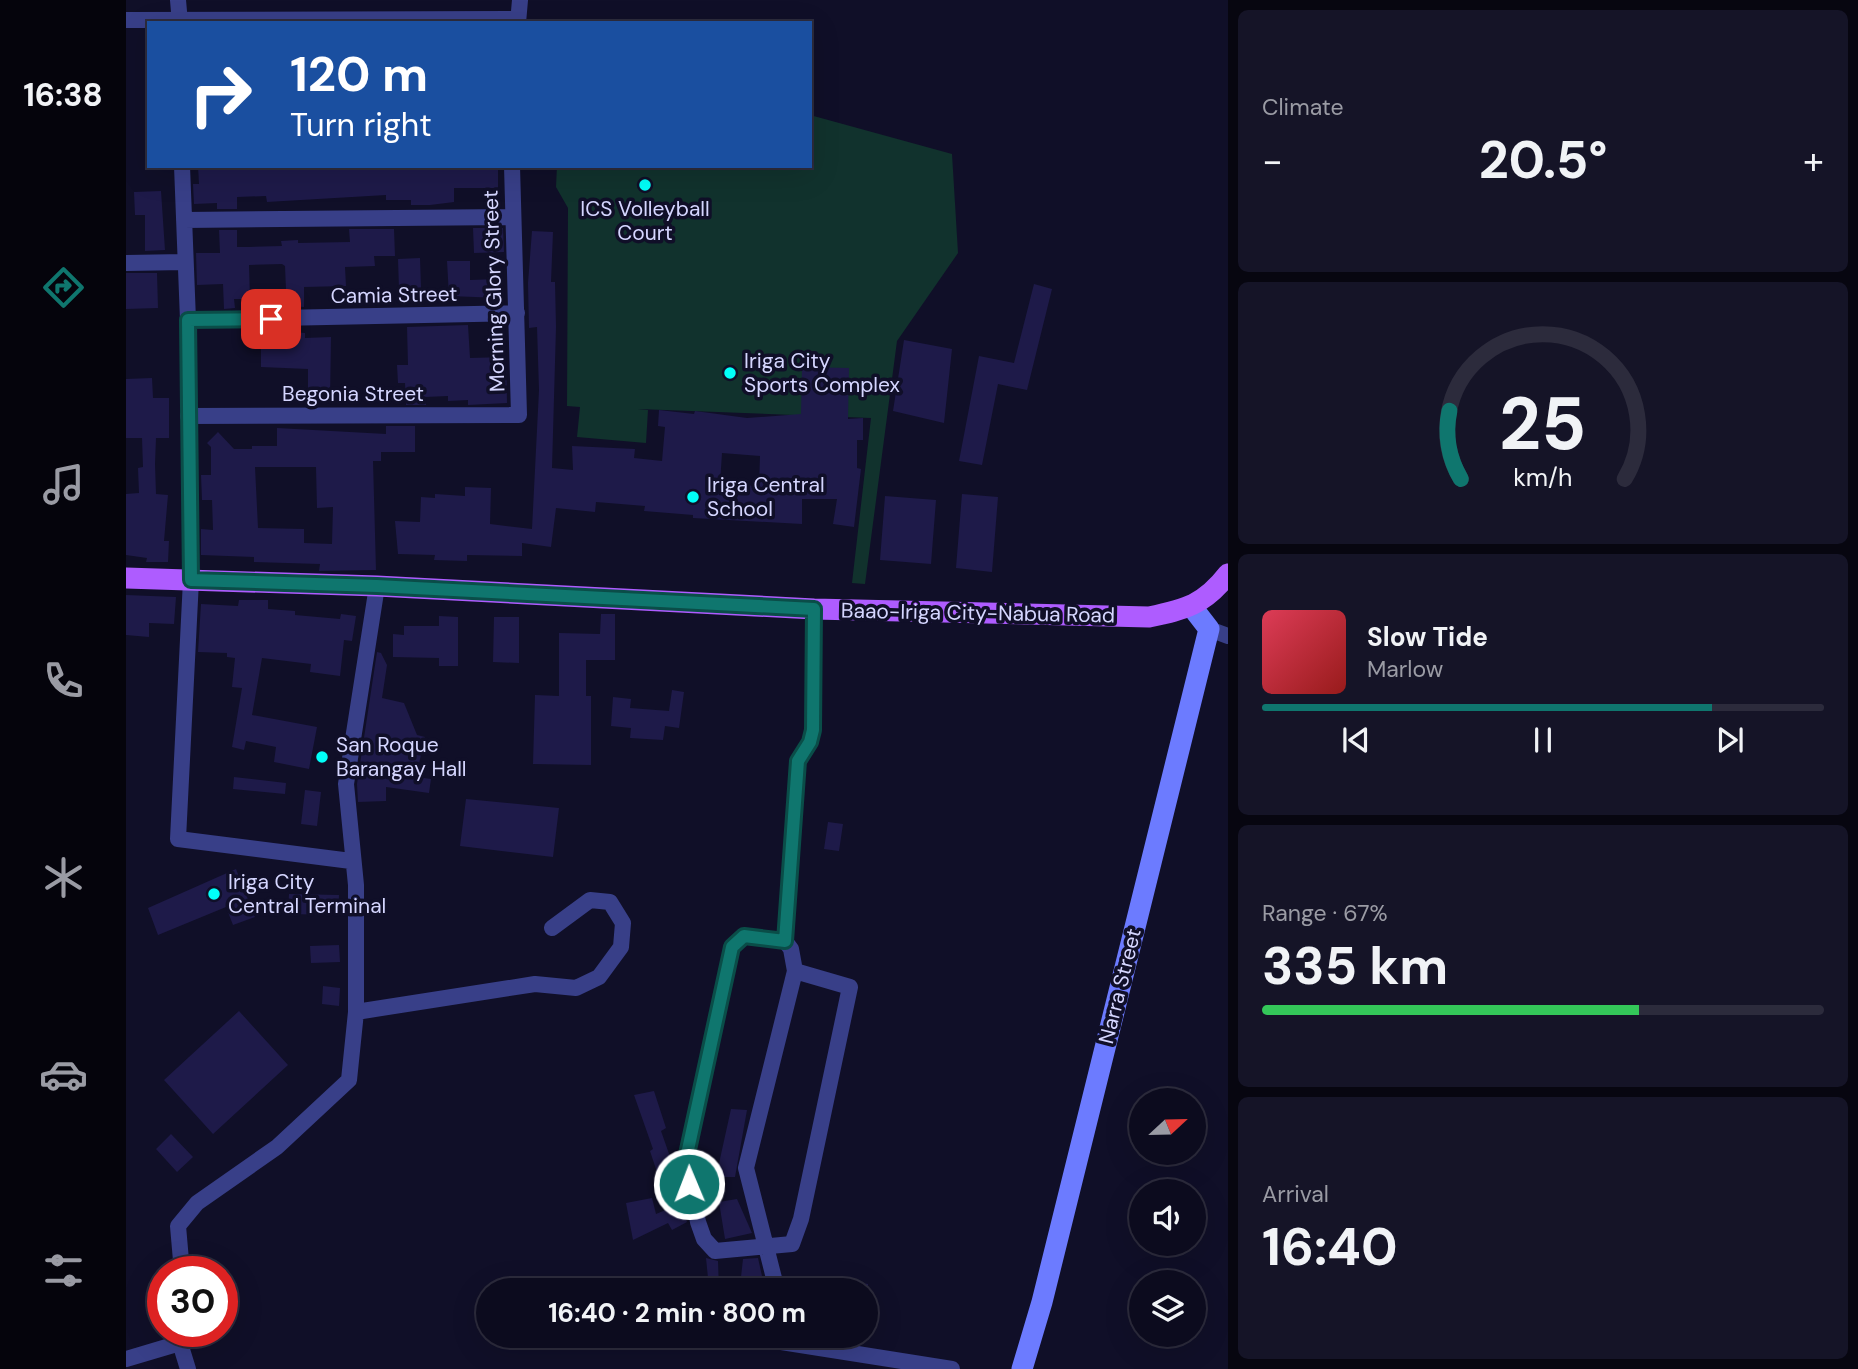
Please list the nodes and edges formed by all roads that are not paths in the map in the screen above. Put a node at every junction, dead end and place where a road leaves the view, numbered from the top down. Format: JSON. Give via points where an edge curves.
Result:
{"nodes":[{"id":1,"x":178,"y":0,"type":"edge"},
{"id":2,"x":520,"y":0,"type":"edge"},
{"id":3,"x":126,"y":20,"type":"edge"},
{"id":4,"x":180,"y":21,"type":"edge"},
{"id":5,"x":518,"y":21,"type":"edge"},
{"id":6,"x":182,"y":168,"type":"edge"},
{"id":7,"x":512,"y":168,"type":"edge"},
{"id":8,"x":513,"y":217,"type":"junction"},
{"id":9,"x":184,"y":220,"type":"junction"},
{"id":10,"x":126,"y":262,"type":"edge"},
{"id":11,"x":184,"y":262,"type":"junction"},
{"id":12,"x":517,"y":313,"type":"junction"},
{"id":13,"x":188,"y":320,"type":"junction"},
{"id":14,"x":519,"y":415,"type":"joint"},
{"id":15,"x":188,"y":416,"type":"junction"},
{"id":16,"x":1228,"y":574,"type":"edge"},
{"id":17,"x":126,"y":578,"type":"edge"},
{"id":18,"x":191,"y":580,"type":"junction"},
{"id":19,"x":377,"y":586,"type":"junction"},
{"id":20,"x":1192,"y":607,"type":"junction"},
{"id":21,"x":814,"y":609,"type":"junction"},
{"id":22,"x":1218,"y":632,"type":"edge"},
{"id":23,"x":351,"y":861,"type":"junction"},
{"id":24,"x":552,"y":928,"type":"dead end"},
{"id":25,"x":785,"y":941,"type":"junction"},
{"id":26,"x":795,"y":971,"type":"junction"},
{"id":27,"x":356,"y":1012,"type":"junction"},
{"id":28,"x":768,"y":1247,"type":"junction"},
{"id":29,"x":181,"y":1256,"type":"edge"},
{"id":30,"x":775,"y":1278,"type":"edge"},
{"id":31,"x":157,"y":1347,"type":"edge"},
{"id":32,"x":185,"y":1347,"type":"edge"},
{"id":33,"x":819,"y":1348,"type":"edge"},
{"id":34,"x":126,"y":1359,"type":"edge"},
{"id":35,"x":188,"y":1369,"type":"edge"},
{"id":36,"x":952,"y":1369,"type":"edge"},
{"id":37,"x":1022,"y":1369,"type":"edge"}],
"edges":[{"from":1,"to":4,"type":"street"},
{"from":2,"to":5,"type":"street"},
{"from":3,"to":4,"type":"street"},
{"from":4,"to":5,"type":"street"},
{"from":6,"to":9,"type":"street"},
{"from":7,"to":8,"type":"street","name":"Morning Glory Street"},
{"from":8,"to":9,"type":"street"},
{"from":8,"to":12,"type":"street","name":"Morning Glory Street"},
{"from":9,"to":11,"type":"street"},
{"from":10,"to":11,"type":"street"},
{"from":11,"to":13,"type":"street"},
{"from":12,"to":13,"type":"street","name":"Camia Street"},
{"from":12,"to":14,"type":"street","name":"Morning Glory Street"},
{"from":13,"to":15,"type":"street"},
{"from":14,"to":15,"type":"street","name":"Begonia Street"},
{"from":15,"to":18,"type":"street"},
{"from":16,"to":20,"type":"main road","name":"Baao-Iriga City-Nabua Road","via":[[1215,591]]},
{"from":17,"to":18,"type":"main road","name":"Baao-Iriga City-Nabua Road"},
{"from":18,"to":19,"type":"main road","name":"Baao-Iriga City-Nabua Road"},
{"from":18,"to":23,"type":"street","via":[[178,839]]},
{"from":19,"to":21,"type":"main road","name":"Baao-Iriga City-Nabua Road"},
{"from":19,"to":23,"type":"street","via":[[346,784]]},
{"from":20,"to":21,"type":"main road","name":"Baao-Iriga City-Nabua Road","via":[[1149,617]]},
{"from":20,"to":22,"type":"street","name":"Narra Street"},
{"from":21,"to":25,"type":"street","via":[[813,730],[798,761]]},
{"from":22,"to":37,"type":"street","name":"Narra Street"},
{"from":23,"to":27,"type":"street","via":[[356,885]]},
{"from":24,"to":27,"type":"street","via":[[590,900],[610,902],[623,923],[621,947],[599,977],[576,988],[535,984]]},
{"from":25,"to":26,"type":"street"},
{"from":25,"to":28,"type":"street","via":[[744,936],[732,947],[686,1159],[698,1222],[709,1246],[715,1251]]},
{"from":26,"to":28,"type":"street","via":[[746,1168]]},
{"from":26,"to":28,"type":"street","via":[[850,987],[797,1234],[792,1244]]},
{"from":27,"to":29,"type":"street","via":[[349,1080],[277,1147],[197,1203],[178,1226]]},
{"from":28,"to":30,"type":"street"},
{"from":31,"to":34,"type":"street"},
{"from":32,"to":35,"type":"street"},
{"from":33,"to":36,"type":"street"}]}
